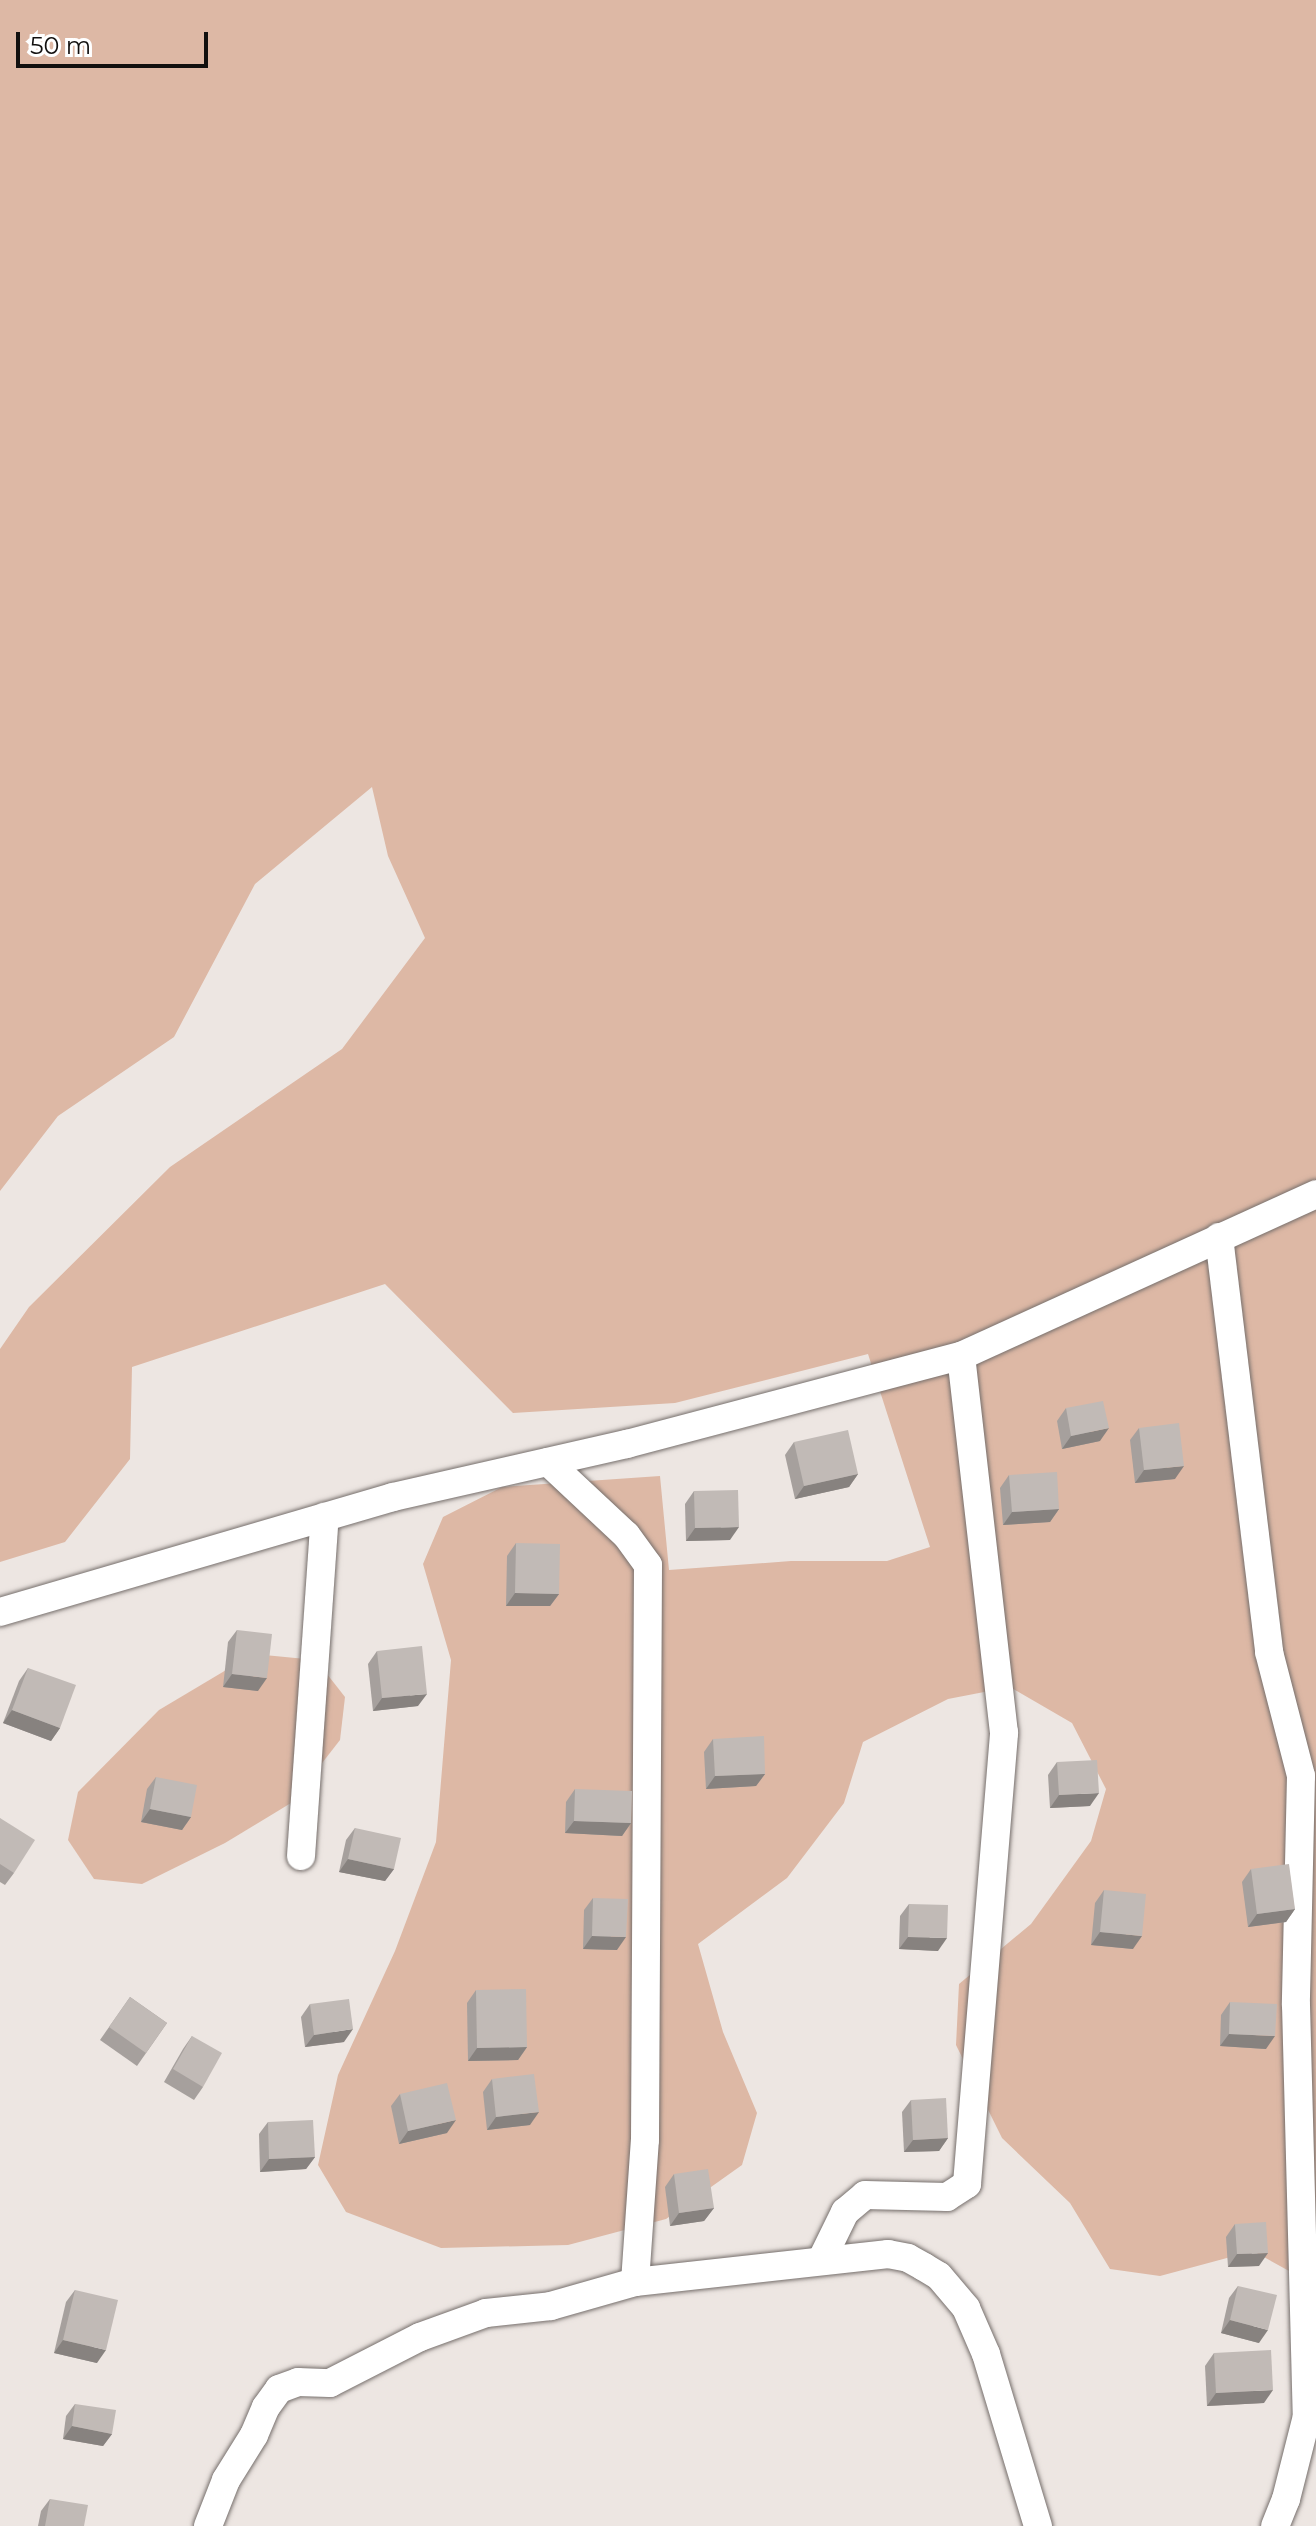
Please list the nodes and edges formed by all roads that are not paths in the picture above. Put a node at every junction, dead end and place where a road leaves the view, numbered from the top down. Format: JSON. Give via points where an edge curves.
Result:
{"nodes":[{"id":1,"x":1316,"y":1194,"type":"edge"},
{"id":2,"x":1219,"y":1237,"type":"junction"},
{"id":3,"x":961,"y":1356,"type":"junction"},
{"id":4,"x":548,"y":1462,"type":"junction"},
{"id":5,"x":325,"y":1517,"type":"junction"},
{"id":6,"x":0,"y":1612,"type":"edge"},
{"id":7,"x":301,"y":1856,"type":"dead end"},
{"id":8,"x":821,"y":2261,"type":"junction"},
{"id":9,"x":635,"y":2282,"type":"junction"},
{"id":10,"x":208,"y":2526,"type":"edge"},
{"id":11,"x":1038,"y":2526,"type":"edge"},
{"id":12,"x":1275,"y":2526,"type":"edge"}],
"edges":[{"from":1,"to":2,"type":"street"},
{"from":2,"to":3,"type":"street"},
{"from":2,"to":12,"type":"street","via":[[1269,1652],[1301,1776],[1296,2005],[1307,2416]]},
{"from":3,"to":4,"type":"street"},
{"from":3,"to":8,"type":"street","via":[[1004,1733],[967,2184],[947,2197],[865,2195],[845,2212]]},
{"from":4,"to":5,"type":"street"},
{"from":4,"to":9,"type":"street","via":[[626,1535],[648,1565],[645,2140]]},
{"from":5,"to":6,"type":"street"},
{"from":5,"to":7,"type":"street"},
{"from":8,"to":9,"type":"street"},
{"from":8,"to":11,"type":"street","via":[[888,2254],[908,2258],[939,2276],[966,2308],[986,2354]]},
{"from":9,"to":10,"type":"street","via":[[551,2306],[486,2313],[420,2337],[330,2383],[298,2382],[279,2389],[226,2480]]}]}
